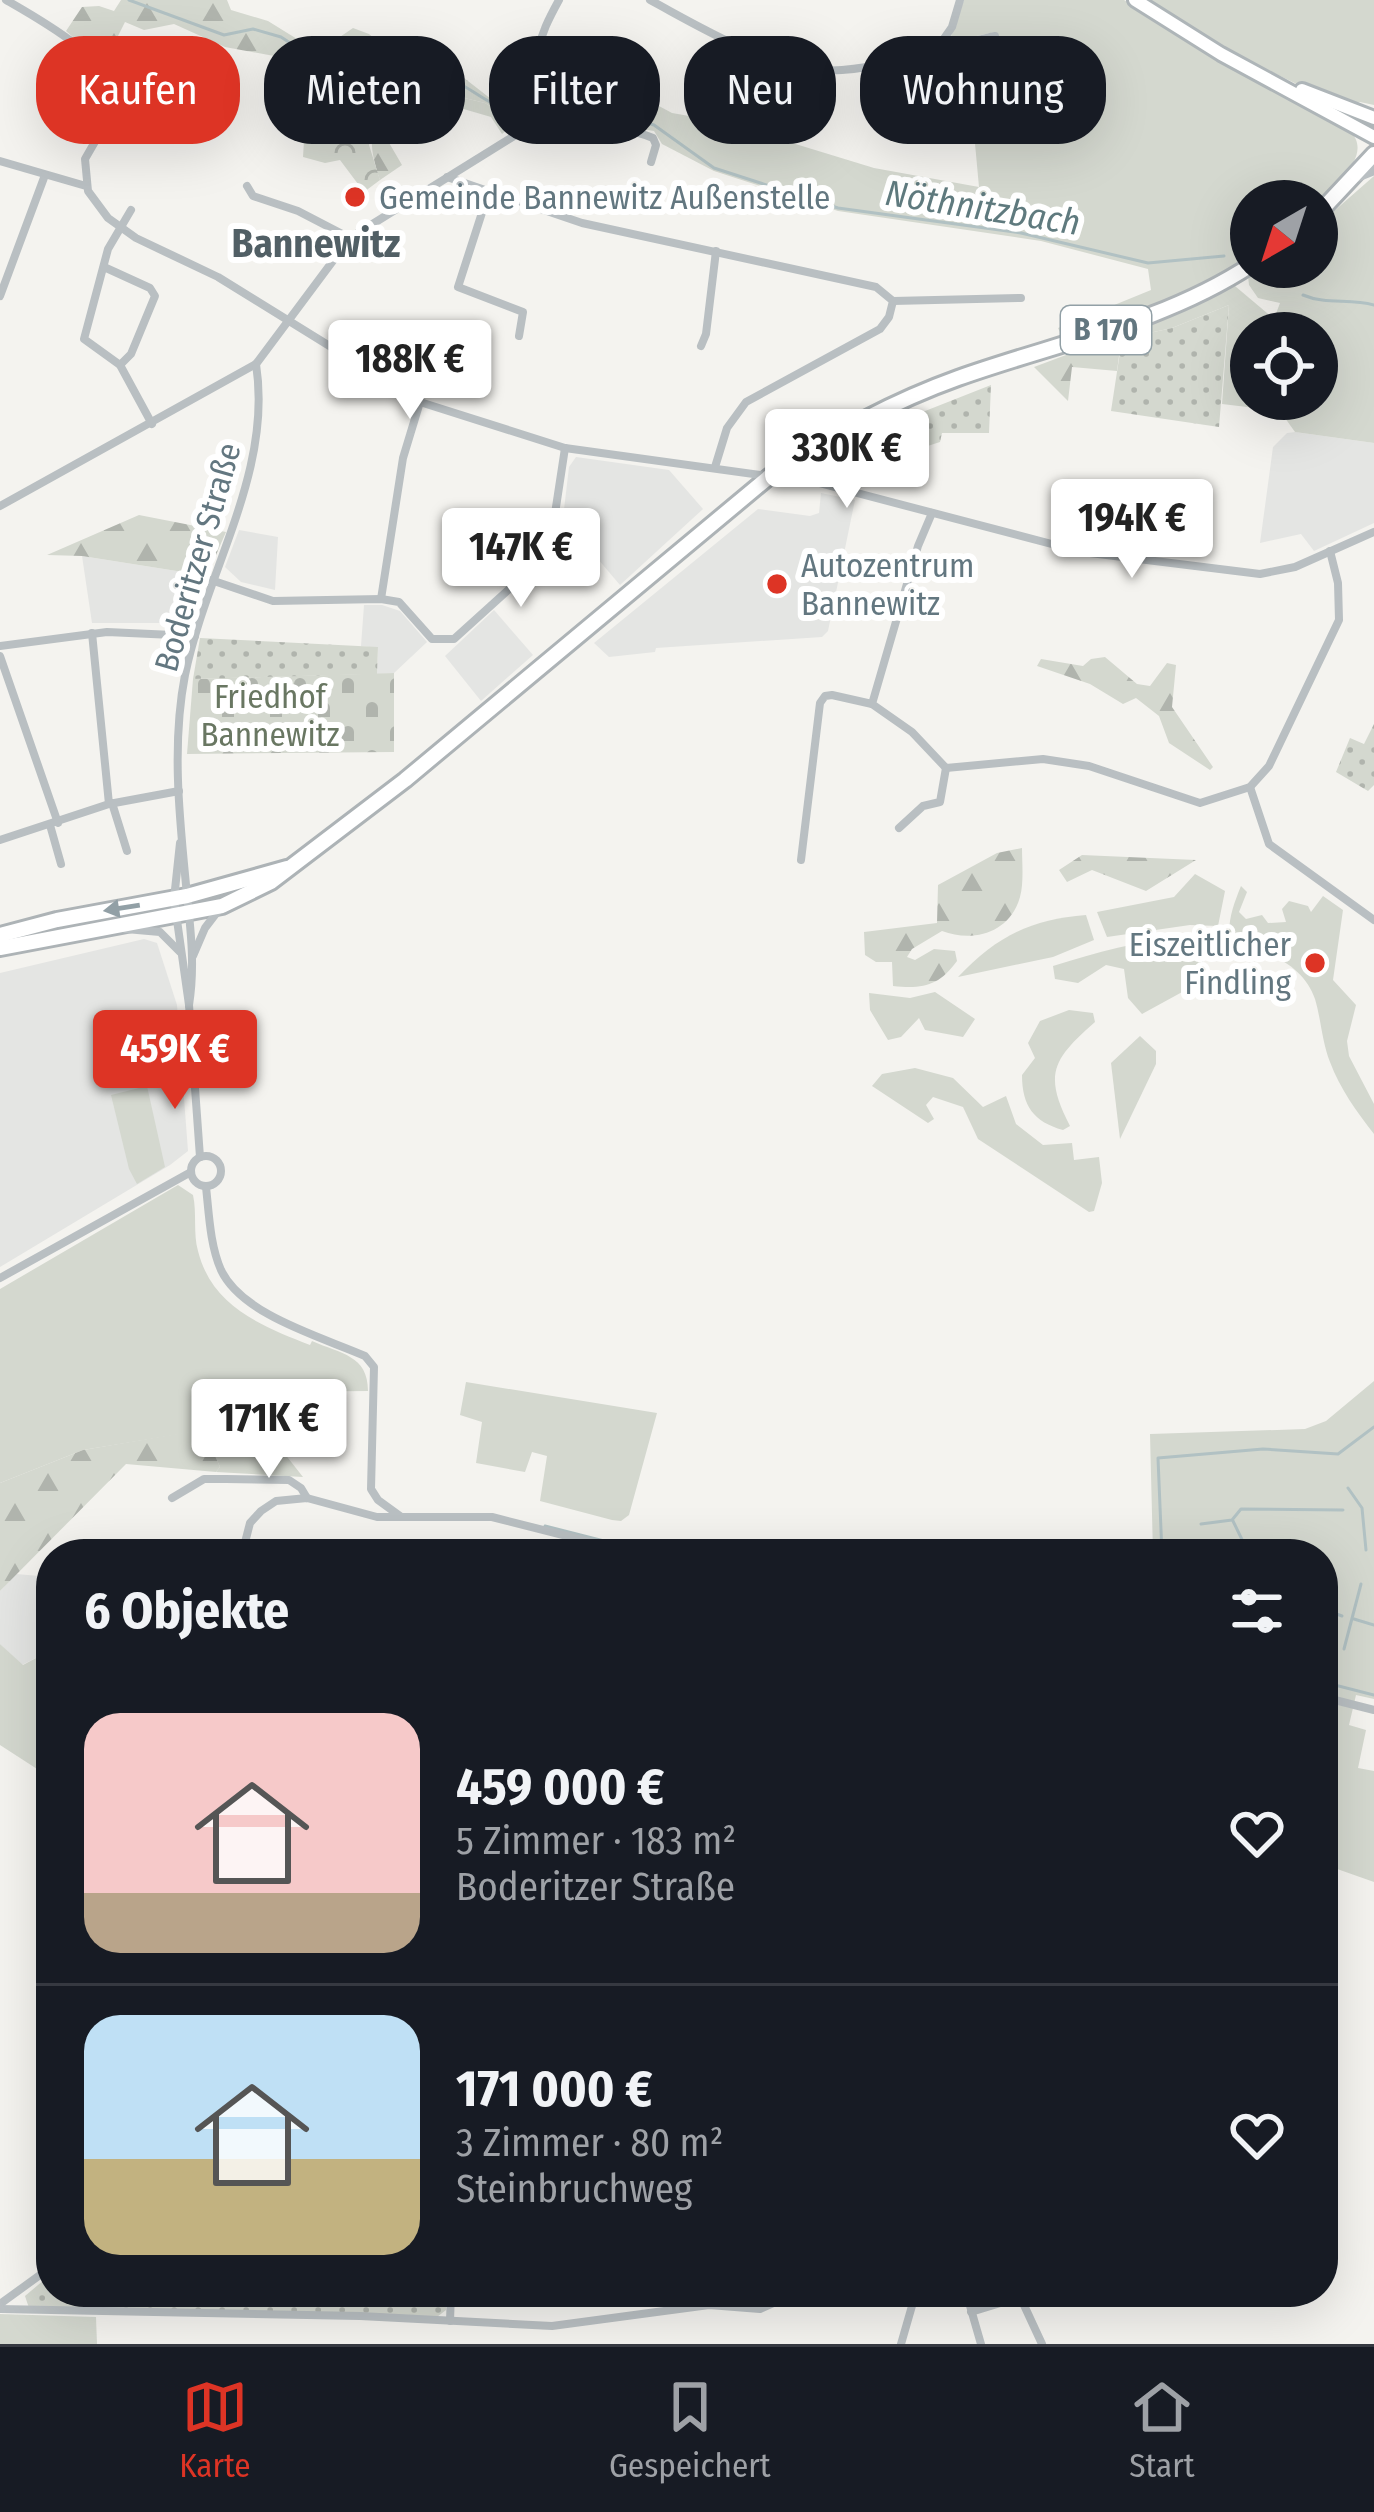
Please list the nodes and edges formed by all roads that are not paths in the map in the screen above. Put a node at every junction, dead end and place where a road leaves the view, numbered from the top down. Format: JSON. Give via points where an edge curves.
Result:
{"nodes":[{"id":1,"x":6,"y":0,"type":"edge"},
{"id":2,"x":559,"y":0,"type":"edge"},
{"id":3,"x":650,"y":0,"type":"edge"},
{"id":4,"x":960,"y":0,"type":"edge"},
{"id":5,"x":1135,"y":0,"type":"edge"},
{"id":6,"x":62,"y":36,"type":"edge"},
{"id":7,"x":542,"y":36,"type":"edge"},
{"id":8,"x":946,"y":36,"type":"edge"},
{"id":9,"x":860,"y":67,"type":"edge"},
{"id":10,"x":1284,"y":85,"type":"junction"},
{"id":11,"x":1374,"y":114,"type":"edge"},
{"id":12,"x":1374,"y":136,"type":"edge"},
{"id":13,"x":94,"y":144,"type":"edge"},
{"id":14,"x":501,"y":144,"type":"edge"},
{"id":15,"x":656,"y":144,"type":"edge"},
{"id":16,"x":1374,"y":154,"type":"edge"},
{"id":17,"x":0,"y":160,"type":"edge"},
{"id":18,"x":651,"y":162,"type":"dead end"},
{"id":19,"x":1374,"y":170,"type":"edge"},
{"id":20,"x":45,"y":175,"type":"junction"},
{"id":21,"x":447,"y":177,"type":"junction"},
{"id":22,"x":1354,"y":178,"type":"junction"},
{"id":23,"x":86,"y":186,"type":"junction"},
{"id":24,"x":248,"y":186,"type":"dead end"},
{"id":25,"x":489,"y":191,"type":"junction"},
{"id":26,"x":1338,"y":194,"type":"edge"},
{"id":27,"x":131,"y":210,"type":"dead end"},
{"id":28,"x":119,"y":227,"type":"junction"},
{"id":29,"x":350,"y":238,"type":"junction"},
{"id":30,"x":716,"y":251,"type":"junction"},
{"id":31,"x":104,"y":267,"type":"junction"},
{"id":32,"x":1230,"y":276,"type":"edge"},
{"id":33,"x":0,"y":296,"type":"edge"},
{"id":34,"x":1021,"y":298,"type":"dead end"},
{"id":35,"x":892,"y":301,"type":"junction"},
{"id":36,"x":285,"y":321,"type":"junction"},
{"id":37,"x":519,"y":336,"type":"dead end"},
{"id":38,"x":701,"y":346,"type":"dead end"},
{"id":39,"x":256,"y":364,"type":"junction"},
{"id":40,"x":120,"y":365,"type":"junction"},
{"id":41,"x":420,"y":402,"type":"junction"},
{"id":42,"x":152,"y":424,"type":"junction"},
{"id":43,"x":565,"y":448,"type":"junction"},
{"id":44,"x":715,"y":467,"type":"junction"},
{"id":45,"x":770,"y":476,"type":"junction"},
{"id":46,"x":0,"y":506,"type":"edge"},
{"id":47,"x":932,"y":513,"type":"junction"},
{"id":48,"x":1374,"y":532,"type":"edge"},
{"id":49,"x":1330,"y":550,"type":"junction"},
{"id":50,"x":211,"y":580,"type":"junction"},
{"id":51,"x":380,"y":599,"type":"junction"},
{"id":52,"x":92,"y":633,"type":"junction"},
{"id":53,"x":195,"y":635,"type":"junction"},
{"id":54,"x":0,"y":646,"type":"edge"},
{"id":55,"x":0,"y":656,"type":"edge"},
{"id":56,"x":872,"y":704,"type":"junction"},
{"id":57,"x":946,"y":768,"type":"junction"},
{"id":58,"x":1250,"y":787,"type":"junction"},
{"id":59,"x":178,"y":791,"type":"junction"},
{"id":60,"x":110,"y":804,"type":"junction"},
{"id":61,"x":54,"y":824,"type":"junction"},
{"id":62,"x":899,"y":828,"type":"dead end"},
{"id":63,"x":0,"y":840,"type":"edge"},
{"id":64,"x":127,"y":851,"type":"dead end"},
{"id":65,"x":801,"y":860,"type":"dead end"},
{"id":66,"x":61,"y":864,"type":"dead end"},
{"id":67,"x":288,"y":868,"type":"junction"},
{"id":68,"x":181,"y":897,"type":"junction"},
{"id":69,"x":222,"y":906,"type":"junction"},
{"id":70,"x":183,"y":915,"type":"junction"},
{"id":71,"x":1374,"y":920,"type":"edge"},
{"id":72,"x":118,"y":927,"type":"junction"},
{"id":73,"x":0,"y":935,"type":"edge"},
{"id":74,"x":0,"y":949,"type":"edge"},
{"id":75,"x":182,"y":954,"type":"junction"},
{"id":76,"x":193,"y":958,"type":"junction"},
{"id":77,"x":189,"y":1005,"type":"junction"},
{"id":78,"x":200,"y":1157,"type":"junction"},
{"id":79,"x":191,"y":1172,"type":"junction"},
{"id":80,"x":206,"y":1187,"type":"junction"},
{"id":81,"x":0,"y":1279,"type":"edge"},
{"id":82,"x":371,"y":1489,"type":"junction"},
{"id":83,"x":172,"y":1498,"type":"dead end"},
{"id":84,"x":307,"y":1498,"type":"junction"},
{"id":85,"x":352,"y":1509,"type":"junction"},
{"id":86,"x":401,"y":1517,"type":"junction"},
{"id":87,"x":246,"y":1539,"type":"edge"},
{"id":88,"x":579,"y":1539,"type":"edge"},
{"id":89,"x":1338,"y":1701,"type":"edge"},
{"id":90,"x":1374,"y":1710,"type":"edge"},
{"id":91,"x":36,"y":2279,"type":"edge"},
{"id":92,"x":0,"y":2307,"type":"edge"},
{"id":93,"x":450,"y":2307,"type":"edge"},
{"id":94,"x":694,"y":2307,"type":"edge"},
{"id":95,"x":734,"y":2307,"type":"edge"},
{"id":96,"x":764,"y":2307,"type":"edge"},
{"id":97,"x":912,"y":2307,"type":"edge"},
{"id":98,"x":970,"y":2307,"type":"edge"},
{"id":99,"x":987,"y":2307,"type":"edge"},
{"id":100,"x":1025,"y":2307,"type":"edge"},
{"id":101,"x":971,"y":2312,"type":"junction"},
{"id":102,"x":450,"y":2321,"type":"junction"},
{"id":103,"x":901,"y":2344,"type":"edge"},
{"id":104,"x":981,"y":2344,"type":"edge"},
{"id":105,"x":1042,"y":2344,"type":"edge"}],
"edges":[{"from":1,"to":6,"type":"street"},
{"from":2,"to":7,"type":"street"},
{"from":3,"to":9,"type":"street","via":[[733,45],[820,70]]},
{"from":4,"to":8,"type":"street"},
{"from":5,"to":10,"type":"main road"},
{"from":10,"to":11,"type":"main road"},
{"from":10,"to":12,"type":"main road"},
{"from":13,"to":23,"type":"street"},
{"from":14,"to":21,"type":"street"},
{"from":15,"to":18,"type":"street"},
{"from":16,"to":22,"type":"main road"},
{"from":17,"to":20,"type":"street"},
{"from":19,"to":22,"type":"street"},
{"from":20,"to":23,"type":"street"},
{"from":20,"to":33,"type":"street"},
{"from":21,"to":25,"type":"street"},
{"from":21,"to":29,"type":"street"},
{"from":22,"to":26,"type":"main road"},
{"from":23,"to":28,"type":"street"},
{"from":24,"to":29,"type":"street","via":[[253,196]]},
{"from":25,"to":30,"type":"street","via":[[583,223]]},
{"from":25,"to":37,"type":"street","via":[[458,287],[523,312]]},
{"from":27,"to":28,"type":"street"},
{"from":28,"to":31,"type":"street"},
{"from":28,"to":36,"type":"street"},
{"from":29,"to":36,"type":"street"},
{"from":30,"to":35,"type":"street","via":[[876,287]]},
{"from":30,"to":38,"type":"street"},
{"from":31,"to":40,"type":"street","via":[[84,339]]},
{"from":31,"to":40,"type":"street","via":[[155,296]]},
{"from":32,"to":45,"type":"main road","number":"B 170","via":[[1156,314],[955,379],[846,428]]},
{"from":34,"to":35,"type":"street"},
{"from":35,"to":44,"type":"street","via":[[880,329],[746,402]]},
{"from":36,"to":39,"type":"street"},
{"from":36,"to":41,"type":"street"},
{"from":39,"to":42,"type":"street"},
{"from":39,"to":50,"type":"street","name":"Boderitzer Straße","via":[[256,442]]},
{"from":40,"to":42,"type":"street"},
{"from":41,"to":43,"type":"street"},
{"from":41,"to":51,"type":"street"},
{"from":42,"to":46,"type":"street"},
{"from":43,"to":44,"type":"street"},
{"from":43,"to":51,"type":"street","via":[[549,554],[454,639],[432,640],[399,602]]},
{"from":44,"to":45,"type":"street"},
{"from":45,"to":47,"type":"street"},
{"from":45,"to":67,"type":"main road","number":"B 170"},
{"from":47,"to":49,"type":"street","via":[[1054,548],[1260,574]]},
{"from":47,"to":56,"type":"street"},
{"from":48,"to":49,"type":"street"},
{"from":49,"to":58,"type":"street","via":[[1340,620]]},
{"from":50,"to":51,"type":"street","via":[[273,601]]},
{"from":50,"to":53,"type":"street","name":"Boderitzer Straße"},
{"from":52,"to":53,"type":"street"},
{"from":52,"to":54,"type":"street"},
{"from":52,"to":60,"type":"street"},
{"from":53,"to":59,"type":"street","name":"Boderitzer Straße","via":[[179,720]]},
{"from":55,"to":61,"type":"street"},
{"from":56,"to":57,"type":"street"},
{"from":56,"to":65,"type":"street","via":[[832,695],[820,704]]},
{"from":57,"to":58,"type":"street","via":[[1043,759],[1200,803]]},
{"from":57,"to":62,"type":"street","via":[[940,802],[922,806]]},
{"from":58,"to":71,"type":"street","via":[[1269,844]]},
{"from":59,"to":60,"type":"street"},
{"from":59,"to":68,"type":"street","name":"Boderitzer Straße"},
{"from":60,"to":61,"type":"street"},
{"from":60,"to":64,"type":"street"},
{"from":61,"to":63,"type":"street"},
{"from":61,"to":66,"type":"street"},
{"from":67,"to":68,"type":"main road","number":"B 170"},
{"from":67,"to":69,"type":"main road","number":"B 170"},
{"from":68,"to":70,"type":"street","name":"Boderitzer Straße"},
{"from":68,"to":73,"type":"main road","number":"B 170","one_way":true},
{"from":69,"to":70,"type":"main road","number":"B 170"},
{"from":69,"to":76,"type":"street","name":"Boderitzer Straße"},
{"from":70,"to":72,"type":"main road","number":"B 170"},
{"from":70,"to":75,"type":"street","name":"Boderitzer Straße"},
{"from":70,"to":76,"type":"street","name":"Boderitzer Straße"},
{"from":72,"to":74,"type":"main road","number":"B 170"},
{"from":72,"to":75,"type":"street","via":[[160,932]]},
{"from":75,"to":77,"type":"street","name":"Boderitzer Straße"},
{"from":76,"to":77,"type":"street","name":"Boderitzer Straße"},
{"from":77,"to":78,"type":"street","name":"Boderitzer Straße"},
{"from":78,"to":79,"type":"street"},
{"from":78,"to":80,"type":"street","via":[[220,1166],[220,1178]]},
{"from":79,"to":80,"type":"street"},
{"from":79,"to":81,"type":"street"},
{"from":80,"to":82,"type":"street","via":[[219,1265],[239,1296],[370,1361]]},
{"from":82,"to":85,"type":"street"},
{"from":82,"to":86,"type":"street"},
{"from":83,"to":84,"type":"street","via":[[204,1479],[226,1479],[289,1480]]},
{"from":84,"to":85,"type":"street"},
{"from":84,"to":87,"type":"street","via":[[261,1511]]},
{"from":85,"to":86,"type":"street"},
{"from":86,"to":88,"type":"street","via":[[492,1517]]},
{"from":89,"to":90,"type":"street"},
{"from":91,"to":92,"type":"street"},
{"from":92,"to":102,"type":"street"},
{"from":93,"to":102,"type":"street"},
{"from":94,"to":102,"type":"street","via":[[552,2326]]},
{"from":95,"to":96,"type":"street"},
{"from":97,"to":103,"type":"street"},
{"from":98,"to":101,"type":"street"},
{"from":99,"to":101,"type":"street"},
{"from":100,"to":105,"type":"street"},
{"from":101,"to":104,"type":"street"}]}
